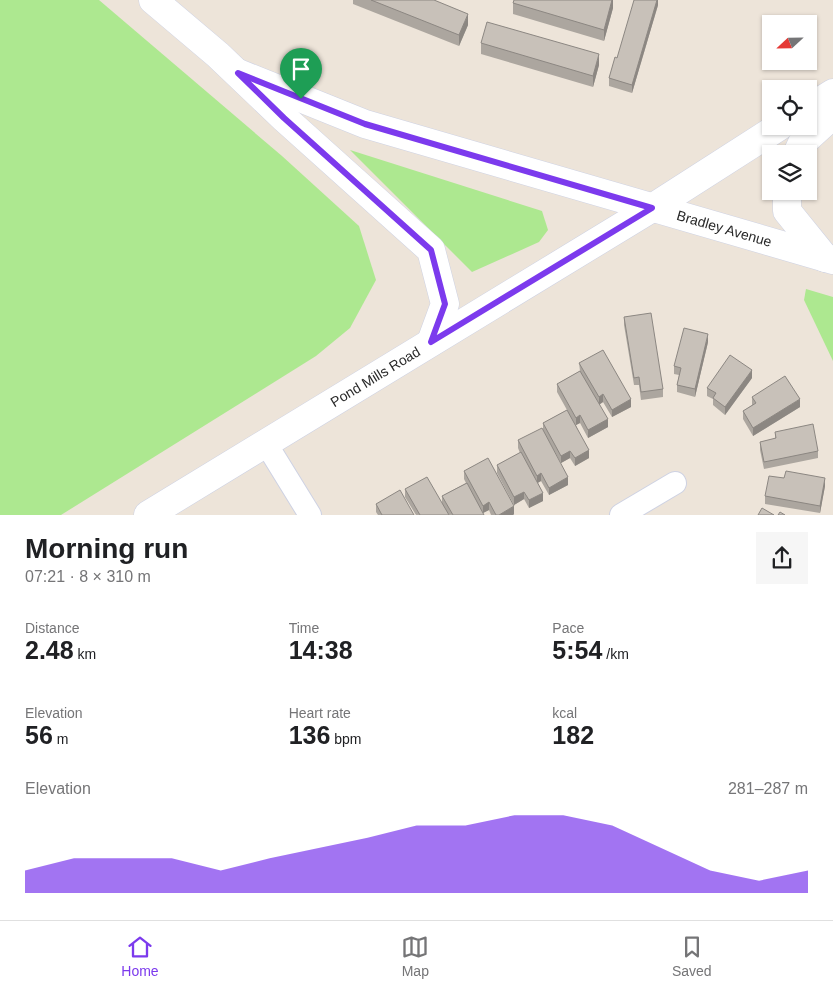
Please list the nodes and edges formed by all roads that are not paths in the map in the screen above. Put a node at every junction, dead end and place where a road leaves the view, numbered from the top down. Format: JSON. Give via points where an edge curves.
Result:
{"nodes":[{"id":1,"x":153,"y":0,"type":"edge"},
{"id":2,"x":238,"y":73,"type":"junction"},
{"id":3,"x":833,"y":93,"type":"edge"},
{"id":4,"x":817,"y":103,"type":"edge"},
{"id":5,"x":833,"y":115,"type":"edge"},
{"id":6,"x":766,"y":135,"type":"edge"},
{"id":7,"x":801,"y":145,"type":"edge"},
{"id":8,"x":787,"y":200,"type":"edge"},
{"id":9,"x":652,"y":208,"type":"junction"},
{"id":10,"x":829,"y":259,"type":"edge"},
{"id":11,"x":431,"y":342,"type":"junction"},
{"id":12,"x":265,"y":442,"type":"junction"},
{"id":13,"x":675,"y":483,"type":"dead end"},
{"id":14,"x":148,"y":515,"type":"edge"},
{"id":15,"x":310,"y":515,"type":"edge"},
{"id":16,"x":620,"y":515,"type":"edge"}],
"edges":[{"from":1,"to":2,"type":"main road","name":"Bradley Avenue"},
{"from":2,"to":9,"type":"main road","name":"Bradley Avenue","via":[[365,124]]},
{"from":2,"to":11,"type":"main road","via":[[431,250],[445,304]]},
{"from":3,"to":4,"type":"main road"},
{"from":5,"to":7,"type":"main road"},
{"from":6,"to":9,"type":"main road","name":"Pond Mills Road"},
{"from":8,"to":10,"type":"main road","via":[[787,211]]},
{"from":9,"to":10,"type":"main road","name":"Bradley Avenue"},
{"from":9,"to":11,"type":"main road","name":"Pond Mills Road"},
{"from":11,"to":12,"type":"main road","name":"Pond Mills Road"},
{"from":12,"to":14,"type":"main road","name":"Pond Mills Road"},
{"from":12,"to":15,"type":"street"},
{"from":13,"to":16,"type":"street"}]}
